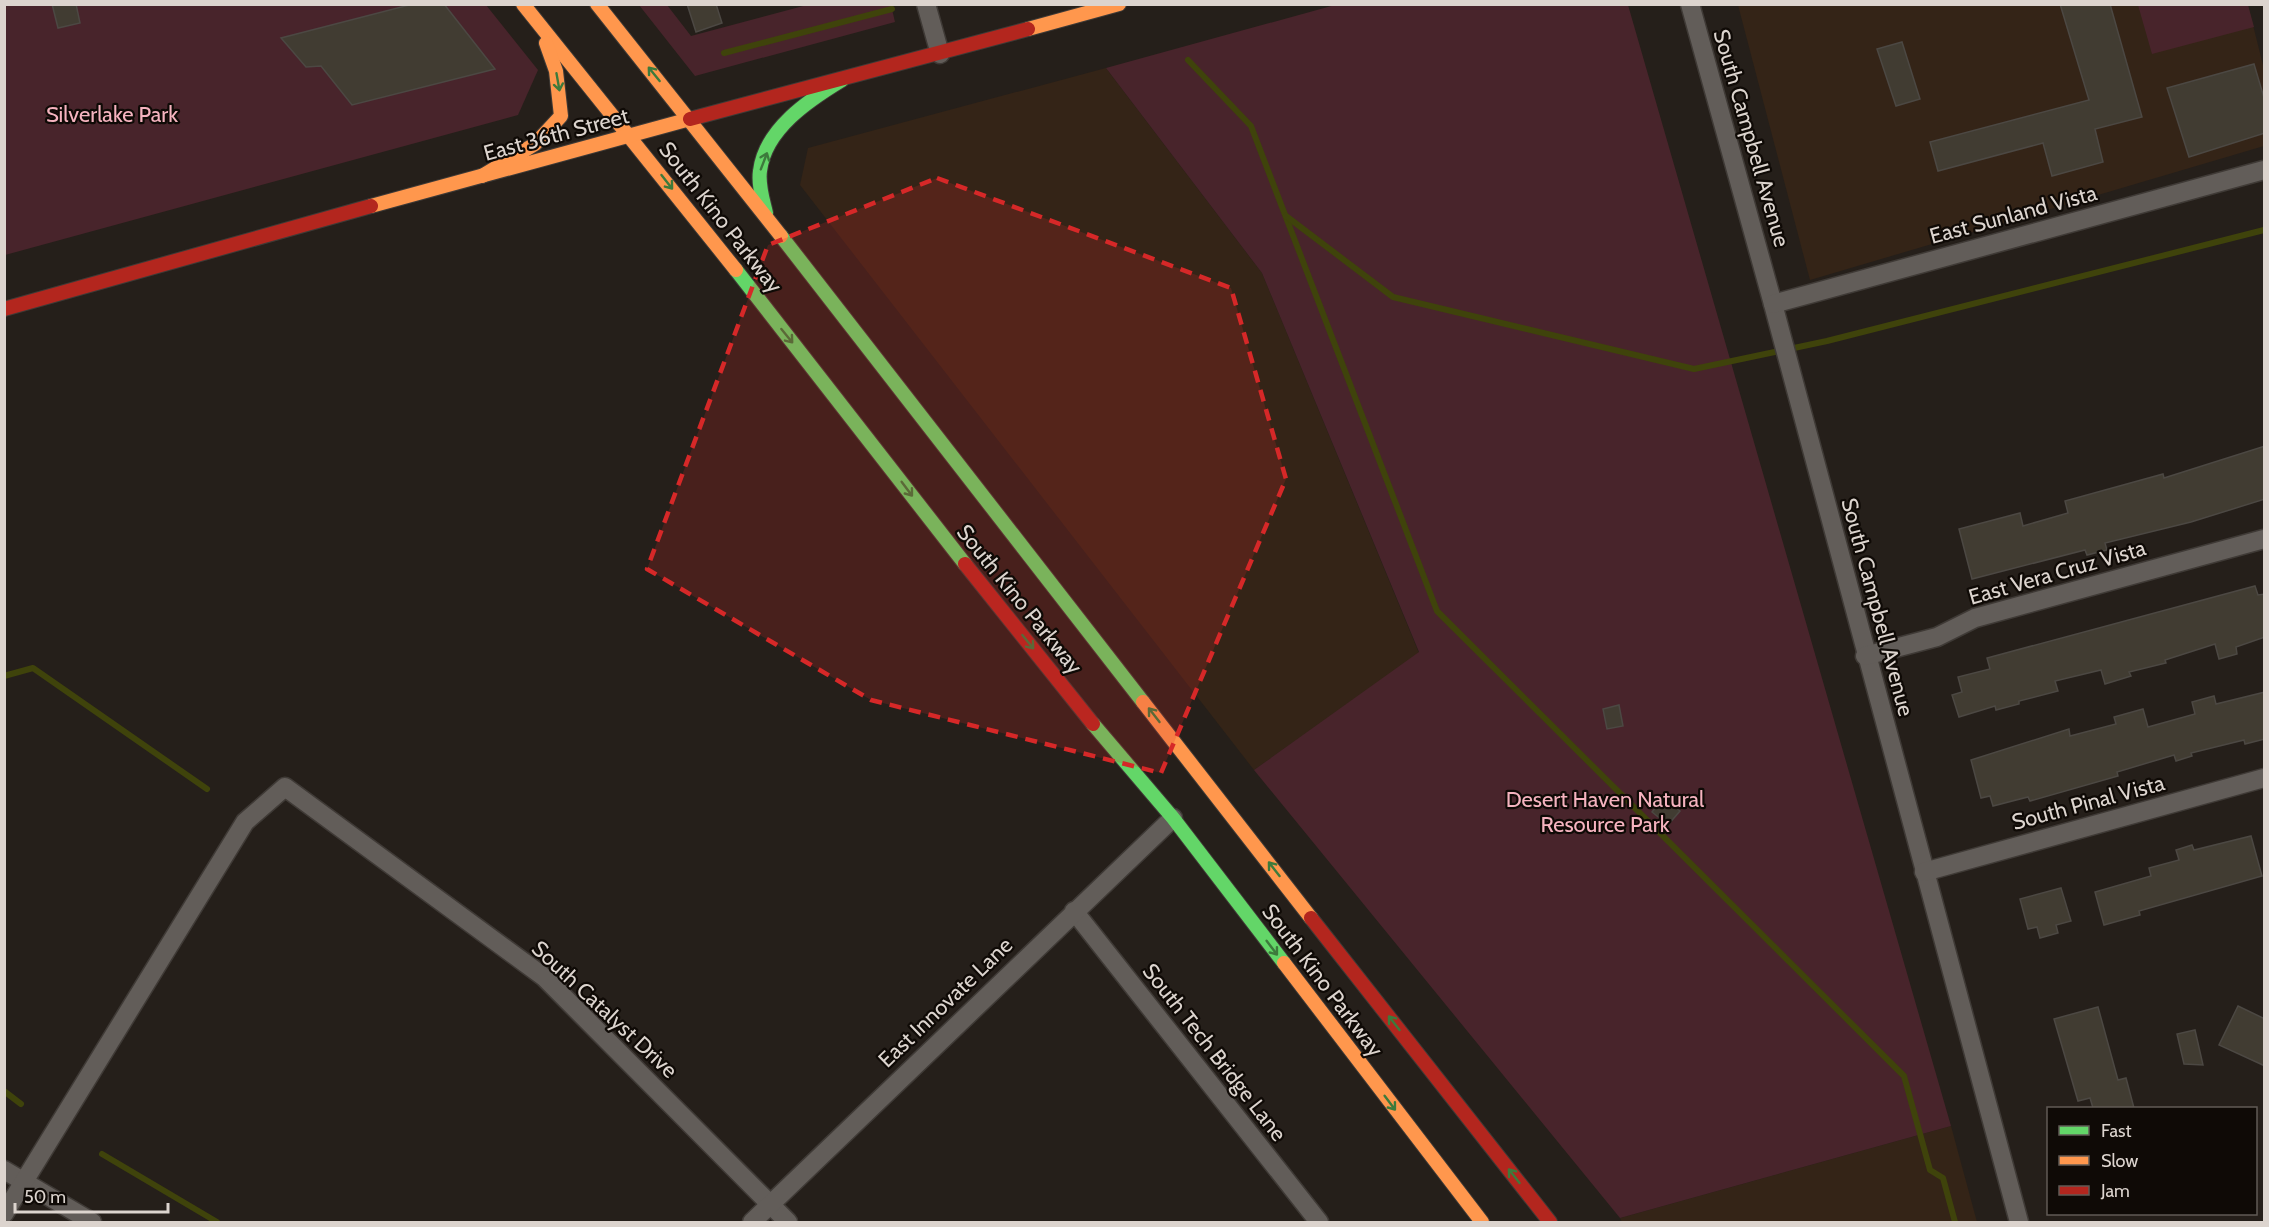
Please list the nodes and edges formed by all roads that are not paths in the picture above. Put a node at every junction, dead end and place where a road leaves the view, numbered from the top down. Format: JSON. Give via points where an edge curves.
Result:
{"nodes":[{"id":1,"x":523,"y":4,"type":"edge"},
{"id":2,"x":597,"y":4,"type":"edge"},
{"id":3,"x":926,"y":4,"type":"edge"},
{"id":4,"x":1119,"y":4,"type":"edge"},
{"id":5,"x":1690,"y":4,"type":"edge"},
{"id":6,"x":540,"y":27,"type":"junction"},
{"id":7,"x":940,"y":54,"type":"junction"},
{"id":8,"x":842,"y":80,"type":"junction"},
{"id":9,"x":691,"y":120,"type":"junction"},
{"id":10,"x":631,"y":136,"type":"junction"},
{"id":11,"x":2265,"y":170,"type":"edge"},
{"id":12,"x":482,"y":176,"type":"junction"},
{"id":13,"x":767,"y":218,"type":"junction"},
{"id":14,"x":1773,"y":304,"type":"junction"},
{"id":15,"x":4,"y":309,"type":"edge"},
{"id":16,"x":2265,"y":539,"type":"edge"},
{"id":17,"x":1865,"y":656,"type":"junction"},
{"id":18,"x":2265,"y":778,"type":"edge"},
{"id":19,"x":1173,"y":818,"type":"junction"},
{"id":20,"x":1924,"y":872,"type":"junction"},
{"id":21,"x":1074,"y":911,"type":"junction"},
{"id":22,"x":4,"y":1170,"type":"edge"},
{"id":23,"x":25,"y":1184,"type":"junction"},
{"id":24,"x":770,"y":1204,"type":"junction"},
{"id":25,"x":4,"y":1214,"type":"edge"},
{"id":26,"x":92,"y":1222,"type":"edge"},
{"id":27,"x":752,"y":1222,"type":"edge"},
{"id":28,"x":788,"y":1222,"type":"edge"},
{"id":29,"x":1318,"y":1222,"type":"edge"},
{"id":30,"x":1482,"y":1222,"type":"edge"},
{"id":31,"x":1550,"y":1222,"type":"edge"},
{"id":32,"x":2019,"y":1222,"type":"edge"}],
"edges":[{"from":1,"to":6,"type":"main road","name":"South Kino Parkway"},
{"from":9,"to":2,"type":"main road","name":"South Kino Parkway","one_way":true},
{"from":3,"to":7,"type":"street"},
{"from":4,"to":7,"type":"main road","name":"East 36th Street"},
{"from":5,"to":14,"type":"street","name":"South Campbell Avenue"},
{"from":6,"to":10,"type":"main road","name":"South Kino Parkway"},
{"from":6,"to":12,"type":"main road","one_way":true,"via":[[556,71],[561,116],[546,137]]},
{"from":7,"to":8,"type":"main road","name":"East 36th Street"},
{"from":8,"to":9,"type":"main road","name":"East 36th Street"},
{"from":13,"to":8,"type":"main road","one_way":true,"via":[[760,170],[764,157],[778,133],[812,98]]},
{"from":9,"to":10,"type":"main road","name":"East 36th Street"},
{"from":9,"to":13,"type":"main road","name":"South Kino Parkway"},
{"from":10,"to":12,"type":"main road","name":"East 36th Street"},
{"from":10,"to":19,"type":"main road","name":"South Kino Parkway","one_way":true,"via":[[953,549]]},
{"from":11,"to":14,"type":"street","name":"East Sunland Vista"},
{"from":12,"to":15,"type":"main road","name":"East 36th Street"},
{"from":31,"to":13,"type":"main road","name":"South Kino Parkway","one_way":true},
{"from":14,"to":17,"type":"street","name":"South Campbell Avenue"},
{"from":16,"to":17,"type":"street","name":"East Vera Cruz Vista","via":[[1975,618],[1937,637]]},
{"from":17,"to":20,"type":"street","name":"South Campbell Avenue"},
{"from":18,"to":20,"type":"street","name":"South Pinal Vista"},
{"from":19,"to":21,"type":"street","name":"East Innovate Lane"},
{"from":19,"to":30,"type":"main road","name":"South Kino Parkway","one_way":true},
{"from":20,"to":32,"type":"street","name":"South Campbell Avenue"},
{"from":21,"to":24,"type":"street","name":"East Innovate Lane"},
{"from":21,"to":29,"type":"street","name":"South Tech Bridge Lane"},
{"from":22,"to":23,"type":"street"},
{"from":23,"to":24,"type":"street","name":"South Catalyst Drive","via":[[245,822],[285,788],[544,977]]},
{"from":23,"to":25,"type":"street"},
{"from":23,"to":26,"type":"street"},
{"from":24,"to":27,"type":"street","name":"East Innovate Lane"},
{"from":24,"to":28,"type":"street","name":"South Catalyst Drive"}]}
